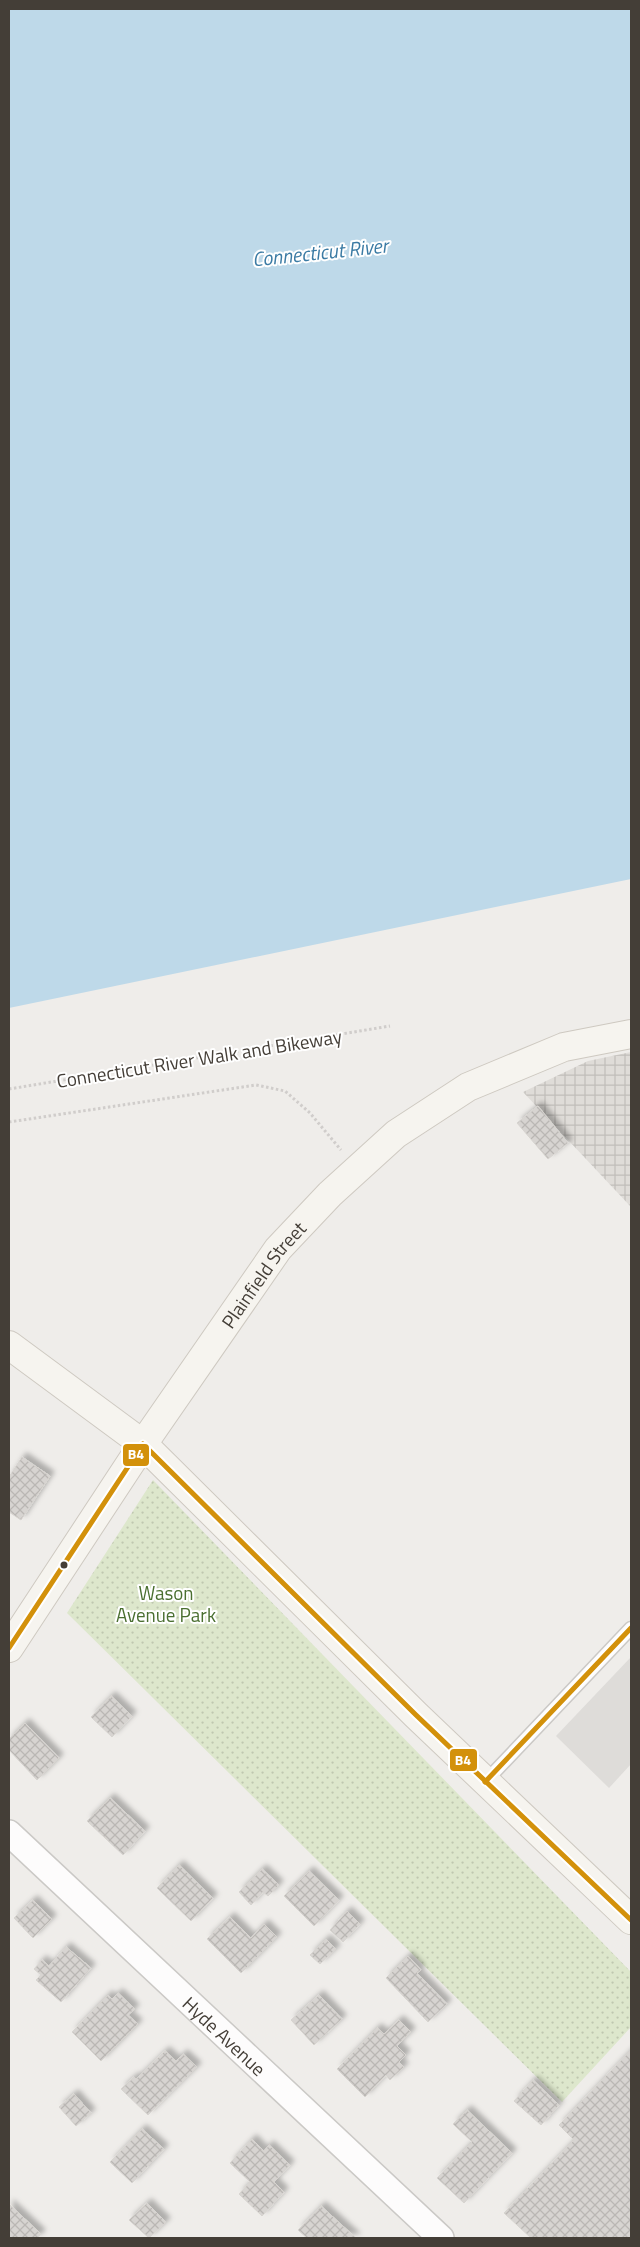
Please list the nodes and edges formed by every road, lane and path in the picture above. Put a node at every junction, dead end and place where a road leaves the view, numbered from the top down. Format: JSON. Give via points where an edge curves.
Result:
{"nodes":[{"id":1,"x":390,"y":1026,"type":"dead end"},
{"id":2,"x":631,"y":1034,"type":"edge"},
{"id":3,"x":9,"y":1089,"type":"edge"},
{"id":4,"x":9,"y":1122,"type":"edge"},
{"id":5,"x":356,"y":1170,"type":"junction"},
{"id":6,"x":9,"y":1345,"type":"edge"},
{"id":7,"x":143,"y":1444,"type":"junction"},
{"id":8,"x":631,"y":1628,"type":"edge"},
{"id":9,"x":9,"y":1648,"type":"edge"},
{"id":10,"x":485,"y":1782,"type":"junction"},
{"id":11,"x":9,"y":1833,"type":"edge"},
{"id":12,"x":631,"y":1920,"type":"edge"},
{"id":13,"x":441,"y":2238,"type":"edge"}],
"edges":[{"from":1,"to":3,"type":"path","name":"Connecticut River Walk and Bikeway"},
{"from":2,"to":5,"type":"street","name":"Plainfield Street","via":[[564,1047],[468,1087],[396,1134]]},
{"from":4,"to":5,"type":"path","via":[[256,1085],[285,1091],[310,1113]]},
{"from":5,"to":7,"type":"street","name":"Plainfield Street","via":[[278,1249]]},
{"from":6,"to":7,"type":"street"},
{"from":7,"to":9,"type":"street","name":"Plainfield Street"},
{"from":7,"to":10,"type":"street"},
{"from":8,"to":10,"type":"lane"},
{"from":10,"to":12,"type":"street"},
{"from":11,"to":13,"type":"street","name":"Hyde Avenue"}]}
